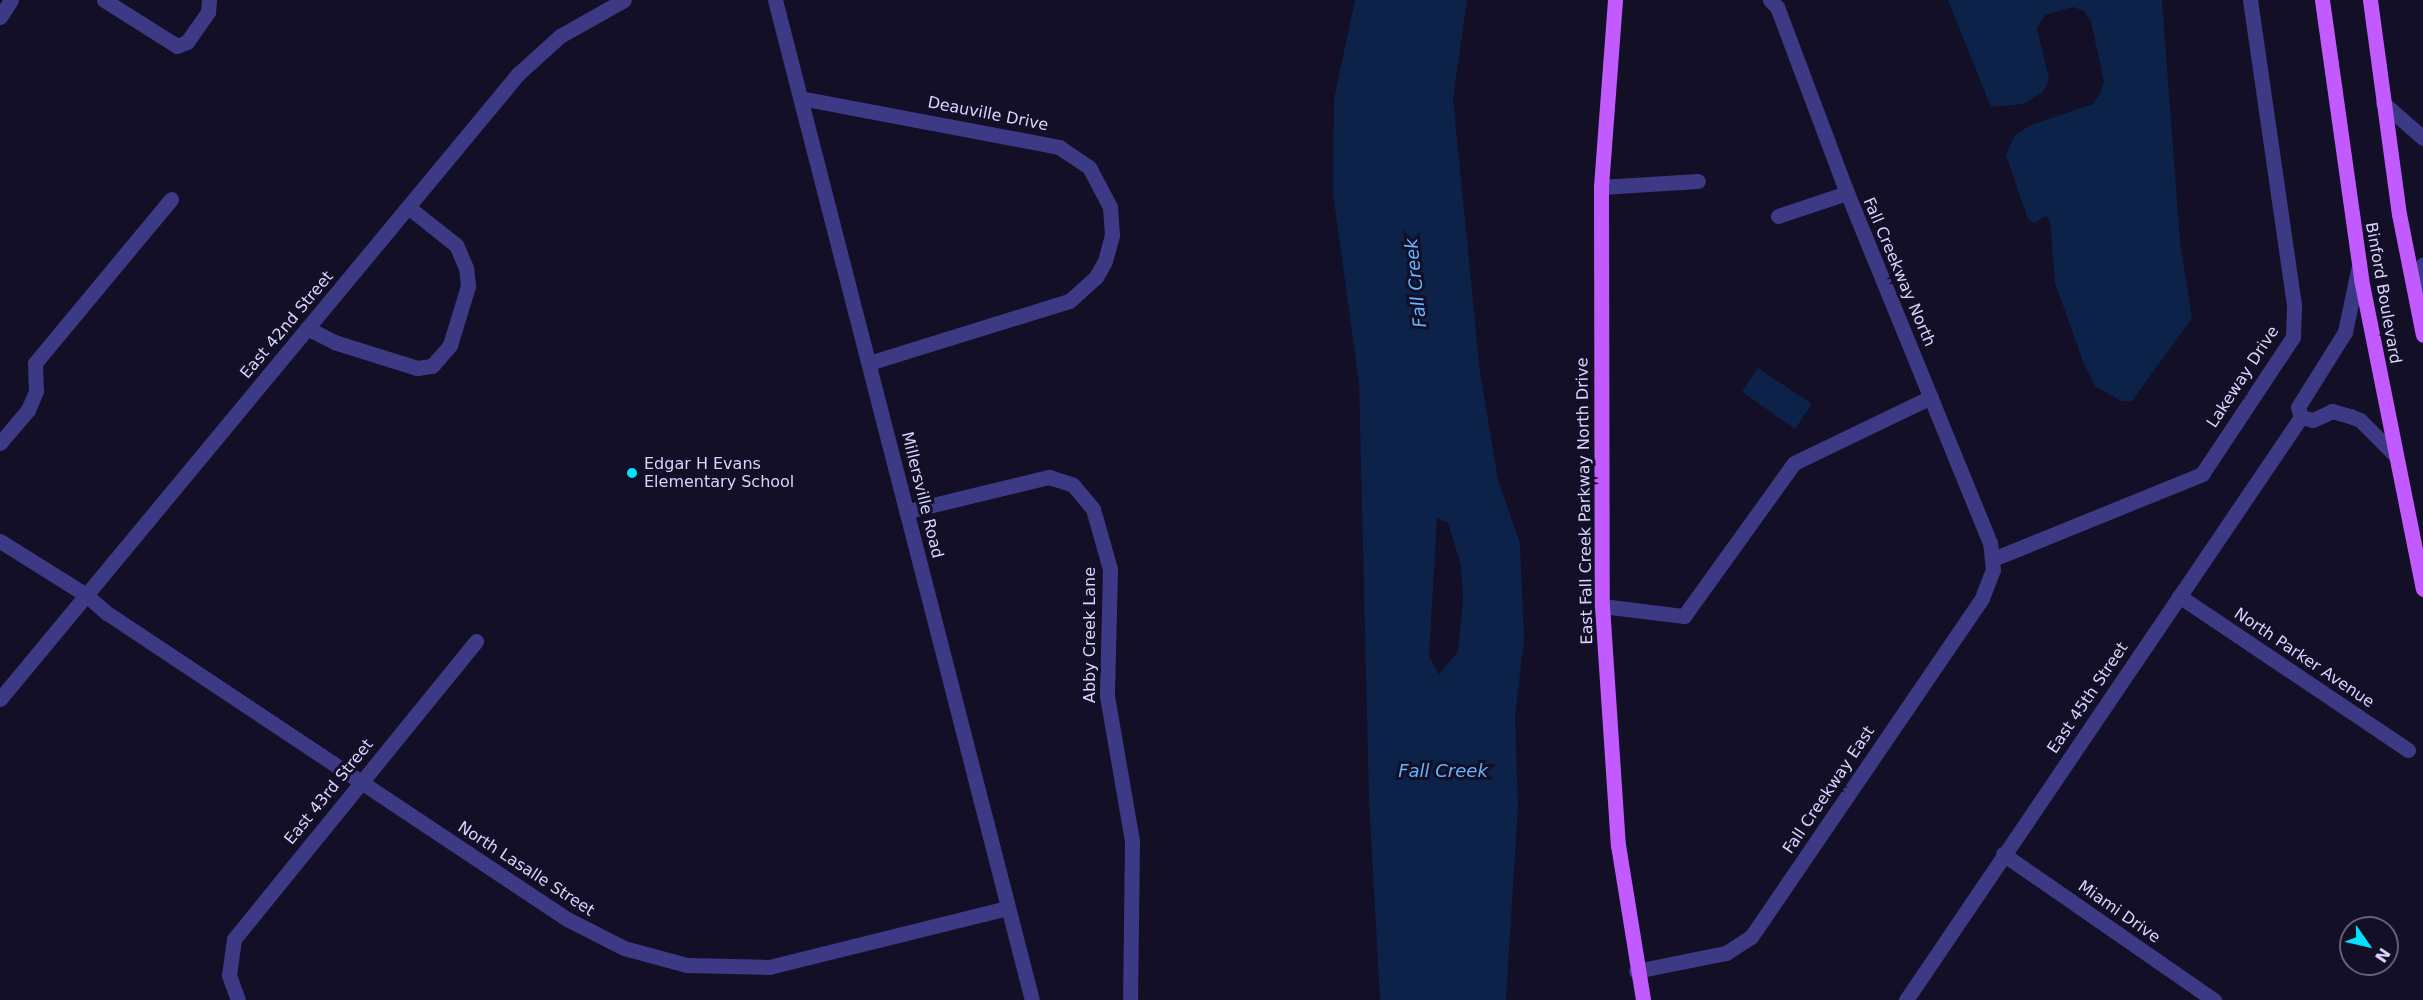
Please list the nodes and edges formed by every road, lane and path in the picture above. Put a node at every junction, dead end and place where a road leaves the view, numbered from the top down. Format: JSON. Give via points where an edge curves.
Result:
{"nodes":[{"id":1,"x":104,"y":0,"type":"edge"},
{"id":2,"x":209,"y":0,"type":"edge"},
{"id":3,"x":624,"y":0,"type":"edge"},
{"id":4,"x":775,"y":0,"type":"edge"},
{"id":5,"x":1615,"y":0,"type":"edge"},
{"id":6,"x":1770,"y":0,"type":"edge"},
{"id":7,"x":2250,"y":0,"type":"edge"},
{"id":8,"x":2322,"y":0,"type":"edge"},
{"id":9,"x":2370,"y":0,"type":"edge"},
{"id":10,"x":800,"y":98,"type":"junction"},
{"id":11,"x":2383,"y":103,"type":"junction"},
{"id":12,"x":2423,"y":138,"type":"edge"},
{"id":13,"x":1698,"y":181,"type":"dead end"},
{"id":14,"x":1601,"y":187,"type":"junction"},
{"id":15,"x":1847,"y":193,"type":"junction"},
{"id":16,"x":171,"y":199,"type":"dead end"},
{"id":17,"x":408,"y":207,"type":"junction"},
{"id":18,"x":1778,"y":216,"type":"dead end"},
{"id":19,"x":2359,"y":265,"type":"junction"},
{"id":20,"x":2423,"y":265,"type":"edge"},
{"id":21,"x":2416,"y":300,"type":"junction"},
{"id":22,"x":307,"y":328,"type":"junction"},
{"id":23,"x":2423,"y":335,"type":"edge"},
{"id":24,"x":869,"y":363,"type":"junction"},
{"id":25,"x":1931,"y":397,"type":"junction"},
{"id":26,"x":2301,"y":417,"type":"junction"},
{"id":27,"x":0,"y":443,"type":"edge"},
{"id":28,"x":2394,"y":454,"type":"junction"},
{"id":29,"x":908,"y":511,"type":"junction"},
{"id":30,"x":0,"y":541,"type":"edge"},
{"id":31,"x":1993,"y":559,"type":"junction"},
{"id":32,"x":2423,"y":589,"type":"edge"},
{"id":33,"x":86,"y":595,"type":"junction"},
{"id":34,"x":2179,"y":596,"type":"junction"},
{"id":35,"x":1602,"y":606,"type":"junction"},
{"id":36,"x":476,"y":640,"type":"dead end"},
{"id":37,"x":0,"y":699,"type":"edge"},
{"id":38,"x":2408,"y":750,"type":"dead end"},
{"id":39,"x":361,"y":782,"type":"junction"},
{"id":40,"x":2003,"y":854,"type":"junction"},
{"id":41,"x":1007,"y":908,"type":"junction"},
{"id":42,"x":1636,"y":971,"type":"junction"},
{"id":43,"x":238,"y":1000,"type":"edge"},
{"id":44,"x":1032,"y":1000,"type":"edge"},
{"id":45,"x":1130,"y":1000,"type":"edge"},
{"id":46,"x":1643,"y":1000,"type":"edge"},
{"id":47,"x":1906,"y":1000,"type":"edge"},
{"id":48,"x":2214,"y":1000,"type":"edge"}],
"edges":[{"from":1,"to":2,"type":"street","via":[[177,46],[187,42],[208,12]]},
{"from":3,"to":17,"type":"street","name":"East 42nd Street","via":[[574,27],[540,53]]},
{"from":4,"to":10,"type":"street","name":"Millersville Road"},
{"from":5,"to":14,"type":"main road","name":"East Fall Creek Parkway North Drive"},
{"from":6,"to":15,"type":"street","name":"Fall Creekway North","via":[[1777,7]]},
{"from":7,"to":31,"type":"street","name":"Lakeway Drive","via":[[2294,305],[2293,337],[2202,474]]},
{"from":8,"to":19,"type":"main road","name":"Binford Boulevard"},
{"from":9,"to":11,"type":"main road","name":"Binford Boulevard"},
{"from":10,"to":24,"type":"street","name":"Millersville Road"},
{"from":10,"to":24,"type":"street","name":"Deauville Drive","via":[[1059,147],[1095,174],[1110,207],[1112,235],[1105,261],[1096,277],[1069,300]]},
{"from":11,"to":12,"type":"street"},
{"from":11,"to":21,"type":"main road","name":"Binford Boulevard"},
{"from":13,"to":14,"type":"street"},
{"from":14,"to":35,"type":"main road","name":"East Fall Creek Parkway North Drive"},
{"from":15,"to":18,"type":"street"},
{"from":15,"to":25,"type":"street","name":"Fall Creekway North"},
{"from":16,"to":27,"type":"street","via":[[35,363],[36,391],[28,410]]},
{"from":17,"to":22,"type":"street","name":"East 42nd Street"},
{"from":17,"to":22,"type":"street","via":[[456,245],[466,268],[468,286],[450,345],[432,366],[417,368],[334,342]]},
{"from":19,"to":26,"type":"street","name":"East 45th Street","via":[[2345,332],[2298,407]]},
{"from":19,"to":28,"type":"main road","name":"Binford Boulevard"},
{"from":20,"to":21,"type":"street"},
{"from":21,"to":23,"type":"main road","name":"Binford Boulevard"},
{"from":22,"to":33,"type":"street","name":"East 42nd Street"},
{"from":24,"to":29,"type":"street","name":"Millersville Road"},
{"from":25,"to":31,"type":"street","name":"Fall Creekway North"},
{"from":25,"to":35,"type":"street","via":[[1794,463],[1684,616]]},
{"from":26,"to":28,"type":"street","via":[[2313,420],[2332,411],[2350,416],[2365,424]]},
{"from":26,"to":34,"type":"street","name":"East 45th Street"},
{"from":28,"to":32,"type":"main road","name":"Binford Boulevard"},
{"from":29,"to":41,"type":"street","name":"Millersville Road"},
{"from":29,"to":45,"type":"street","name":"Abby Creek Lane","via":[[1049,477],[1073,485],[1094,509],[1110,568],[1107,696],[1132,841]]},
{"from":30,"to":33,"type":"street","name":"North Lasalle Street"},
{"from":31,"to":42,"type":"street","name":"Fall Creekway East","via":[[1991,580],[1982,598],[1750,937],[1726,953]]},
{"from":33,"to":37,"type":"street","name":"East 42nd Street"},
{"from":33,"to":39,"type":"street","name":"North Lasalle Street","via":[[107,613]]},
{"from":34,"to":38,"type":"street","name":"North Parker Avenue"},
{"from":34,"to":40,"type":"street","name":"East 45th Street"},
{"from":35,"to":42,"type":"main road","name":"East Fall Creek Parkway North Drive","via":[[1614,803]]},
{"from":36,"to":39,"type":"street","name":"East 43rd Street"},
{"from":39,"to":41,"type":"street","name":"North Lasalle Street","via":[[590,933],[633,951],[687,965],[724,969],[787,965]]},
{"from":39,"to":43,"type":"street","name":"East 43rd Street","via":[[240,931],[229,954],[229,975]]},
{"from":40,"to":47,"type":"street","name":"East 45th Street"},
{"from":40,"to":48,"type":"street","name":"Miami Drive"},
{"from":41,"to":44,"type":"street","name":"Millersville Road"},
{"from":42,"to":46,"type":"main road","name":"East Fall Creek Parkway North Drive"}]}
